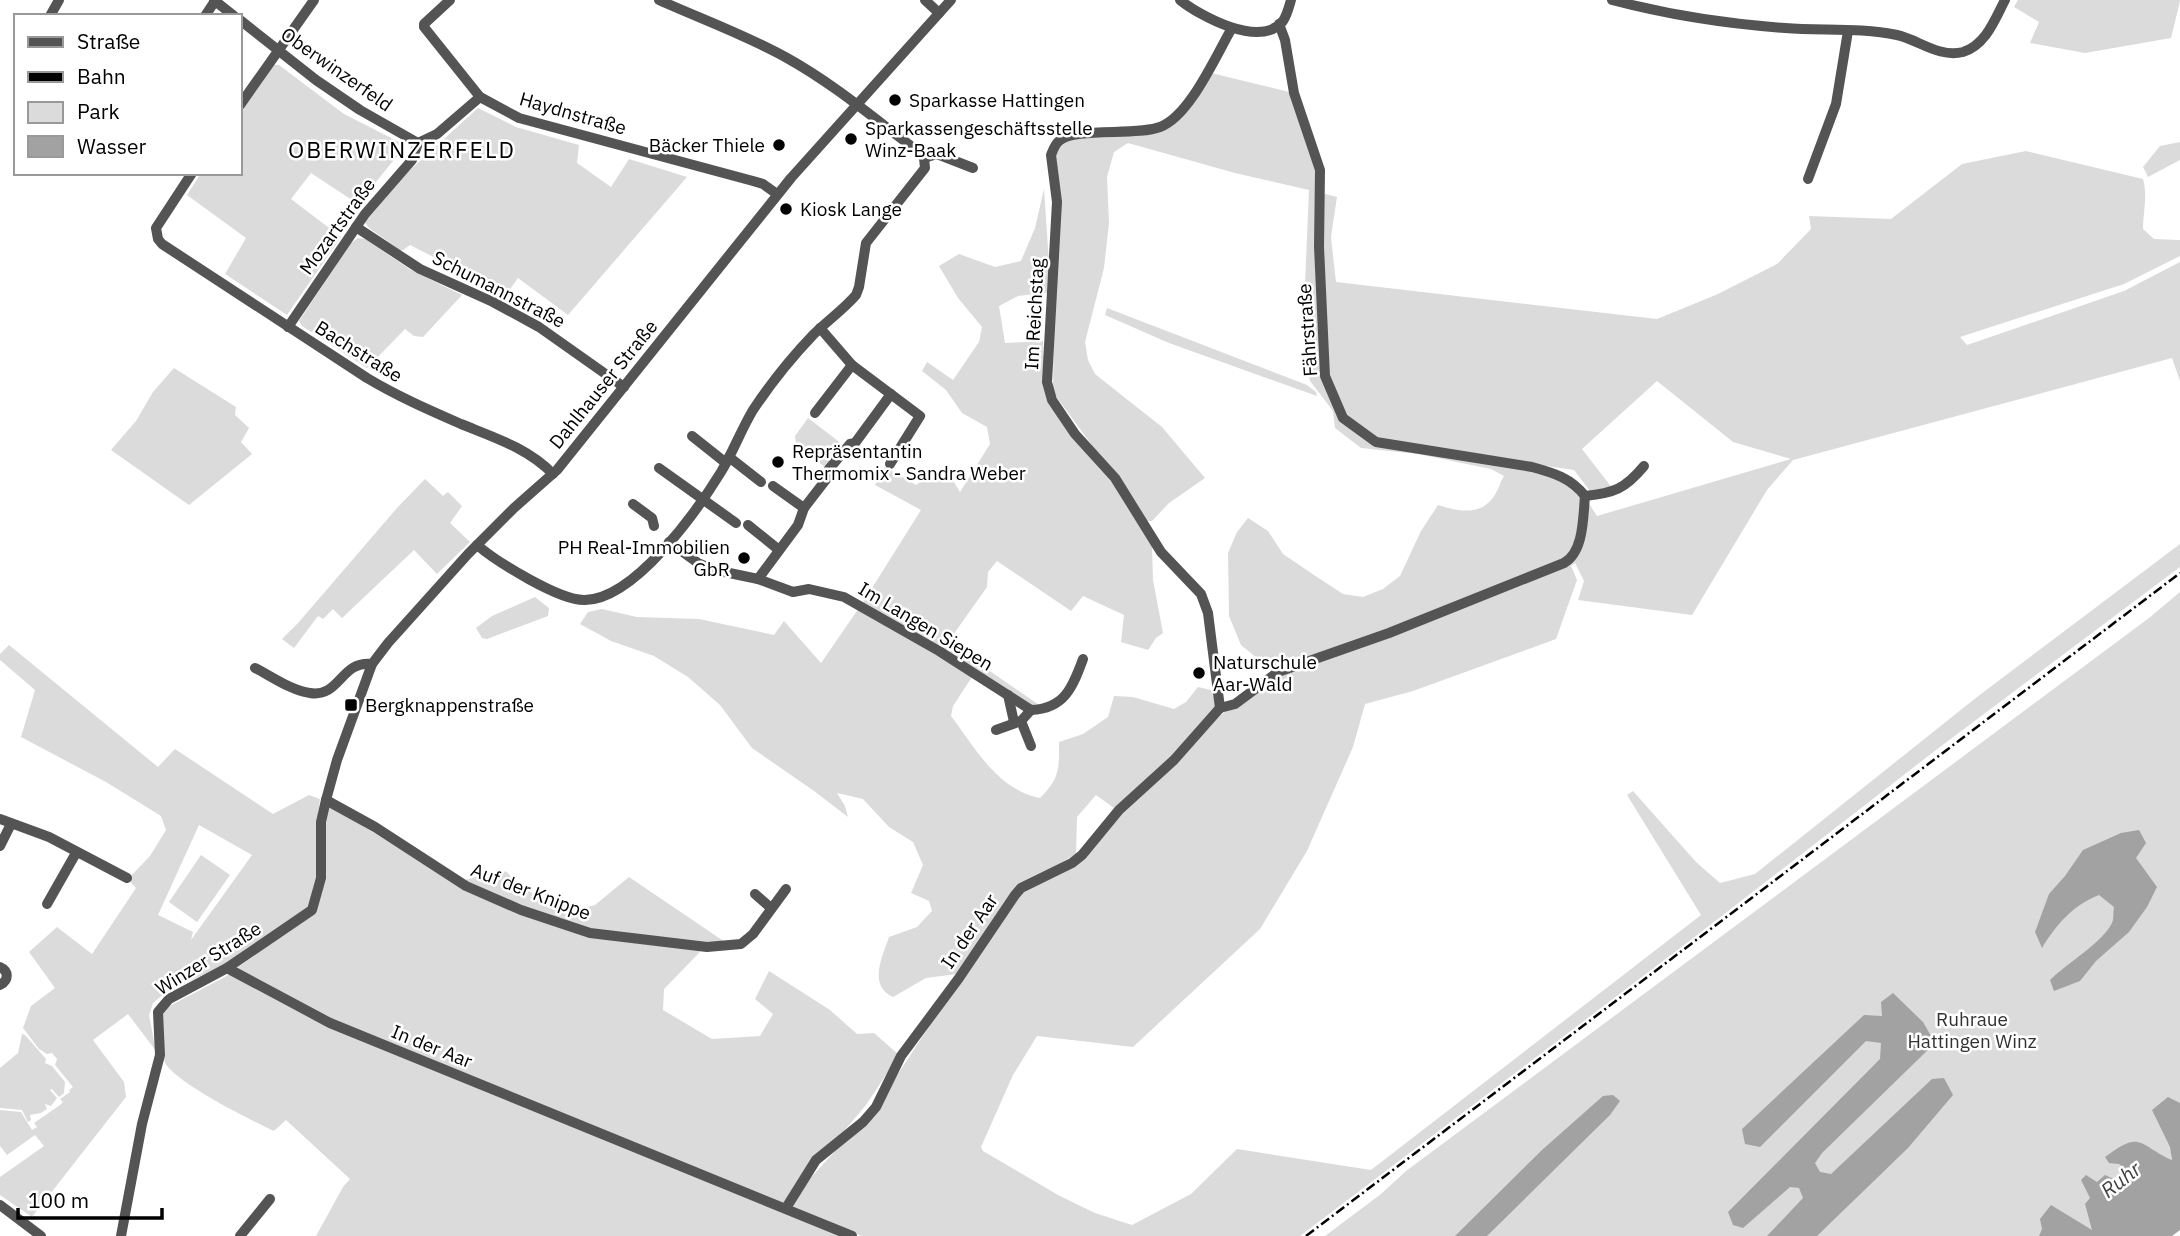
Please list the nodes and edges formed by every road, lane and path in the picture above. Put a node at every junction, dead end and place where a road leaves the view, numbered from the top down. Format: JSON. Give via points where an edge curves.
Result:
{"nodes":[{"id":1,"x":314,"y":0,"type":"edge"},
{"id":2,"x":450,"y":0,"type":"edge"},
{"id":3,"x":659,"y":0,"type":"edge"},
{"id":4,"x":925,"y":0,"type":"edge"},
{"id":5,"x":951,"y":0,"type":"edge"},
{"id":6,"x":1180,"y":0,"type":"edge"},
{"id":7,"x":1291,"y":0,"type":"edge"},
{"id":8,"x":1612,"y":0,"type":"edge"},
{"id":9,"x":2005,"y":0,"type":"edge"},
{"id":10,"x":215,"y":1,"type":"edge"},
{"id":11,"x":939,"y":13,"type":"junction"},
{"id":12,"x":231,"y":14,"type":"edge"},
{"id":13,"x":242,"y":22,"type":"edge"},
{"id":14,"x":1279,"y":24,"type":"junction"},
{"id":15,"x":1232,"y":28,"type":"junction"},
{"id":16,"x":1848,"y":31,"type":"junction"},
{"id":17,"x":278,"y":50,"type":"junction"},
{"id":18,"x":480,"y":97,"type":"junction"},
{"id":19,"x":242,"y":102,"type":"edge"},
{"id":20,"x":856,"y":105,"type":"junction"},
{"id":21,"x":418,"y":143,"type":"junction"},
{"id":22,"x":924,"y":158,"type":"junction"},
{"id":23,"x":973,"y":168,"type":"dead end"},
{"id":24,"x":191,"y":175,"type":"edge"},
{"id":25,"x":1808,"y":179,"type":"dead end"},
{"id":26,"x":777,"y":194,"type":"junction"},
{"id":27,"x":356,"y":227,"type":"junction"},
{"id":28,"x":288,"y":327,"type":"junction"},
{"id":29,"x":820,"y":328,"type":"junction"},
{"id":30,"x":852,"y":365,"type":"junction"},
{"id":31,"x":624,"y":387,"type":"junction"},
{"id":32,"x":891,"y":394,"type":"junction"},
{"id":33,"x":815,"y":413,"type":"dead end"},
{"id":34,"x":692,"y":436,"type":"dead end"},
{"id":35,"x":727,"y":460,"type":"junction"},
{"id":36,"x":890,"y":464,"type":"dead end"},
{"id":37,"x":1644,"y":466,"type":"dead end"},
{"id":38,"x":659,"y":468,"type":"dead end"},
{"id":39,"x":553,"y":474,"type":"junction"},
{"id":40,"x":1585,"y":496,"type":"junction"},
{"id":41,"x":702,"y":499,"type":"junction"},
{"id":42,"x":633,"y":504,"type":"dead end"},
{"id":43,"x":804,"y":508,"type":"junction"},
{"id":44,"x":654,"y":526,"type":"dead end"},
{"id":45,"x":668,"y":542,"type":"junction"},
{"id":46,"x":477,"y":545,"type":"junction"},
{"id":47,"x":779,"y":550,"type":"junction"},
{"id":48,"x":758,"y":579,"type":"junction"},
{"id":49,"x":1083,"y":659,"type":"dead end"},
{"id":50,"x":372,"y":664,"type":"junction"},
{"id":51,"x":254,"y":668,"type":"dead end"},
{"id":52,"x":1008,"y":695,"type":"junction"},
{"id":53,"x":1220,"y":708,"type":"junction"},
{"id":54,"x":1031,"y":710,"type":"junction"},
{"id":55,"x":1017,"y":722,"type":"junction"},
{"id":56,"x":996,"y":730,"type":"dead end"},
{"id":57,"x":1031,"y":746,"type":"dead end"},
{"id":58,"x":325,"y":804,"type":"junction"},
{"id":59,"x":0,"y":818,"type":"edge"},
{"id":60,"x":11,"y":824,"type":"junction"},
{"id":61,"x":0,"y":846,"type":"edge"},
{"id":62,"x":76,"y":853,"type":"junction"},
{"id":63,"x":127,"y":878,"type":"dead end"},
{"id":64,"x":786,"y":889,"type":"dead end"},
{"id":65,"x":755,"y":894,"type":"dead end"},
{"id":66,"x":47,"y":904,"type":"dead end"},
{"id":67,"x":771,"y":908,"type":"junction"},
{"id":68,"x":0,"y":967,"type":"edge"},
{"id":69,"x":227,"y":968,"type":"junction"},
{"id":70,"x":0,"y":985,"type":"edge"},
{"id":71,"x":271,"y":1199,"type":"dead end"},
{"id":72,"x":0,"y":1205,"type":"edge"},
{"id":73,"x":786,"y":1208,"type":"junction"},
{"id":74,"x":41,"y":1236,"type":"edge"},
{"id":75,"x":121,"y":1236,"type":"edge"},
{"id":76,"x":240,"y":1236,"type":"edge"},
{"id":77,"x":852,"y":1236,"type":"edge"}],
"edges":[{"from":1,"to":17,"type":"street"},
{"from":2,"to":18,"type":"street","via":[[424,24],[425,31]]},
{"from":3,"to":20,"type":"street","via":[[784,57]]},
{"from":4,"to":11,"type":"street"},
{"from":5,"to":11,"type":"street","name":"Dahlhauser Straße"},
{"from":6,"to":15,"type":"street","via":[[1200,15]]},
{"from":7,"to":14,"type":"street"},
{"from":8,"to":16,"type":"street","via":[[1701,19]]},
{"from":9,"to":16,"type":"street","via":[[1983,38],[1958,53],[1899,36]]},
{"from":10,"to":12,"type":"street"},
{"from":11,"to":20,"type":"street","name":"Dahlhauser Straße"},
{"from":13,"to":17,"type":"street","name":"Oberwinzerfeld"},
{"from":14,"to":15,"type":"street","via":[[1266,30]]},
{"from":14,"to":40,"type":"street","name":"Fährstraße","via":[[1294,93],[1320,170],[1325,376],[1343,418],[1376,442],[1532,467],[1555,473]]},
{"from":15,"to":53,"type":"street","name":"Im Reichstag","via":[[1188,103],[1164,126],[1072,135],[1059,140],[1051,155],[1057,202],[1047,382],[1052,400],[1115,478],[1161,552],[1201,594],[1208,614]]},
{"from":16,"to":25,"type":"street","via":[[1836,104]]},
{"from":17,"to":19,"type":"street"},
{"from":17,"to":21,"type":"street","name":"Oberwinzerfeld","via":[[360,110]]},
{"from":18,"to":21,"type":"street","name":"Mozartstraße","via":[[437,134]]},
{"from":18,"to":26,"type":"street","name":"Haydnstraße","via":[[525,120],[753,181]]},
{"from":20,"to":22,"type":"street"},
{"from":20,"to":26,"type":"street","name":"Dahlhauser Straße"},
{"from":21,"to":27,"type":"street","name":"Mozartstraße","via":[[412,159]]},
{"from":22,"to":23,"type":"street","via":[[937,154]]},
{"from":22,"to":29,"type":"street","via":[[923,172],[866,243],[856,295]]},
{"from":24,"to":28,"type":"street","name":"Bachstraße","via":[[160,220],[158,239]]},
{"from":26,"to":31,"type":"street","name":"Dahlhauser Straße"},
{"from":27,"to":28,"type":"street","name":"Mozartstraße"},
{"from":27,"to":31,"type":"street","name":"Schumannstraße","via":[[420,269],[539,327]]},
{"from":28,"to":39,"type":"street","name":"Bachstraße","via":[[376,384],[507,443]]},
{"from":29,"to":30,"type":"street"},
{"from":29,"to":35,"type":"street","via":[[771,384]]},
{"from":30,"to":32,"type":"street"},
{"from":30,"to":33,"type":"street"},
{"from":31,"to":39,"type":"street","name":"Dahlhauser Straße"},
{"from":32,"to":36,"type":"street","via":[[920,416]]},
{"from":32,"to":43,"type":"street","via":[[855,443],[832,465]]},
{"from":34,"to":35,"type":"street"},
{"from":35,"to":41,"type":"street"},
{"from":35,"to":43,"type":"street"},
{"from":37,"to":40,"type":"street","via":[[1623,487]]},
{"from":38,"to":41,"type":"street"},
{"from":39,"to":46,"type":"street","name":"Dahlhauser Straße"},
{"from":40,"to":53,"type":"street","via":[[1582,528],[1572,558],[1389,633],[1279,672],[1235,705]]},
{"from":41,"to":45,"type":"street"},
{"from":41,"to":47,"type":"street"},
{"from":42,"to":44,"type":"street","via":[[652,518]]},
{"from":43,"to":47,"type":"street","via":[[798,526]]},
{"from":45,"to":46,"type":"street","via":[[638,575],[604,597],[587,600],[574,599],[528,578]]},
{"from":45,"to":48,"type":"street","name":"Im Langen Siepen","via":[[705,566]]},
{"from":46,"to":50,"type":"street","name":"Dahlhauser Straße"},
{"from":47,"to":48,"type":"street"},
{"from":48,"to":52,"type":"street","name":"Im Langen Siepen","via":[[793,592],[809,589],[844,597]]},
{"from":49,"to":54,"type":"street","via":[[1065,697],[1042,710]]},
{"from":50,"to":51,"type":"street","via":[[354,666],[330,690],[313,694]]},
{"from":50,"to":58,"type":"street","name":"Dahlhauser Straße"},
{"from":52,"to":54,"type":"street","name":"Im Langen Siepen"},
{"from":52,"to":55,"type":"street"},
{"from":53,"to":73,"type":"street","name":"In der Aar","via":[[1174,760],[1119,810],[1082,855],[1018,891],[901,1056],[876,1107],[816,1160]]},
{"from":54,"to":55,"type":"street"},
{"from":55,"to":56,"type":"street"},
{"from":55,"to":57,"type":"street"},
{"from":58,"to":67,"type":"street","name":"Auf der Knippe","via":[[375,827],[466,886],[590,933],[726,947],[747,940]]},
{"from":58,"to":69,"type":"street","name":"Winzer Straße","via":[[321,878],[312,910]]},
{"from":59,"to":60,"type":"street"},
{"from":60,"to":61,"type":"street"},
{"from":60,"to":62,"type":"street"},
{"from":62,"to":63,"type":"street"},
{"from":62,"to":66,"type":"street"},
{"from":64,"to":67,"type":"street","name":"Auf der Knippe"},
{"from":65,"to":67,"type":"street"},
{"from":68,"to":70,"type":"street","via":[[7,975]]},
{"from":69,"to":73,"type":"street","name":"In der Aar","via":[[330,1023]]},
{"from":69,"to":75,"type":"street","name":"Winzer Straße","via":[[169,999],[158,1012],[160,1055]]},
{"from":71,"to":76,"type":"street"},
{"from":72,"to":74,"type":"street"},
{"from":73,"to":77,"type":"street","name":"In der Aar"}]}
